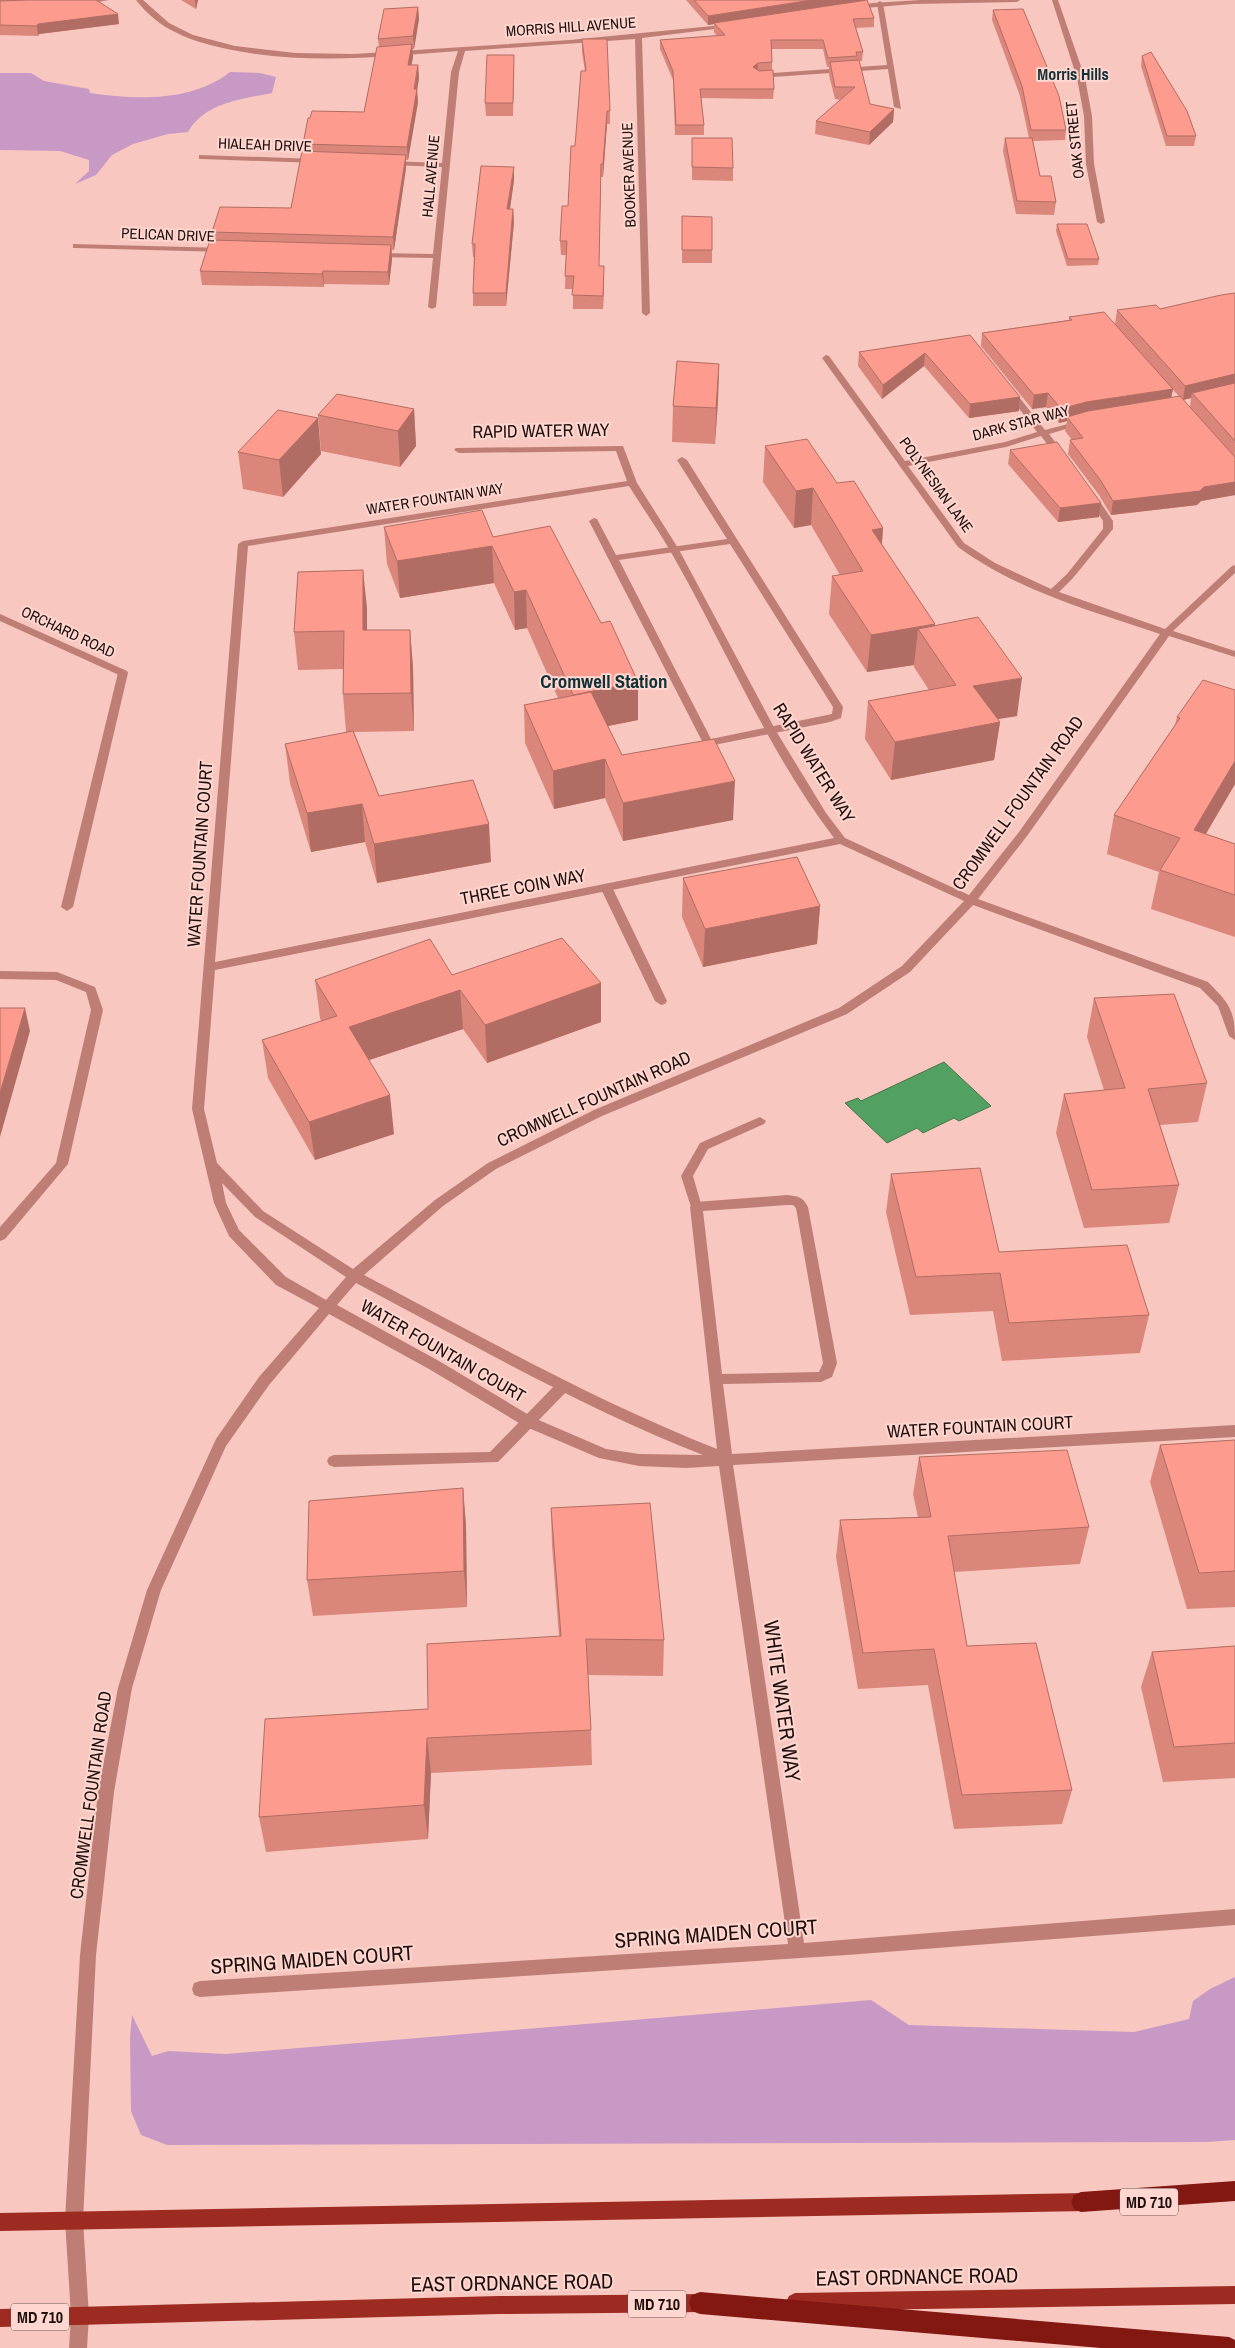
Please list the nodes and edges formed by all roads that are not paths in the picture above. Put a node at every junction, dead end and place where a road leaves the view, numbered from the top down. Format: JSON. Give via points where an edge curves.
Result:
{"nodes":[{"id":1,"x":106,"y":0,"type":"edge"},
{"id":2,"x":139,"y":0,"type":"edge"},
{"id":3,"x":918,"y":0,"type":"edge"},
{"id":4,"x":1017,"y":0,"type":"edge"},
{"id":5,"x":1055,"y":0,"type":"edge"},
{"id":6,"x":880,"y":4,"type":"junction"},
{"id":7,"x":70,"y":5,"type":"edge"},
{"id":8,"x":843,"y":8,"type":"edge"},
{"id":9,"x":735,"y":25,"type":"edge"},
{"id":10,"x":638,"y":36,"type":"junction"},
{"id":11,"x":462,"y":49,"type":"junction"},
{"id":12,"x":891,"y":67,"type":"junction"},
{"id":13,"x":758,"y":76,"type":"edge"},
{"id":14,"x":898,"y":107,"type":"dead end"},
{"id":15,"x":202,"y":157,"type":"dead end"},
{"id":16,"x":329,"y":161,"type":"edge"},
{"id":17,"x":378,"y":163,"type":"edge"},
{"id":18,"x":446,"y":165,"type":"junction"},
{"id":19,"x":1101,"y":222,"type":"dead end"},
{"id":20,"x":76,"y":246,"type":"dead end"},
{"id":21,"x":233,"y":251,"type":"edge"},
{"id":22,"x":370,"y":254,"type":"edge"},
{"id":23,"x":438,"y":256,"type":"junction"},
{"id":24,"x":432,"y":307,"type":"dead end"},
{"id":25,"x":646,"y":313,"type":"dead end"},
{"id":26,"x":826,"y":358,"type":"dead end"},
{"id":27,"x":1005,"y":385,"type":"edge"},
{"id":28,"x":1094,"y":419,"type":"edge"},
{"id":29,"x":1044,"y":433,"type":"junction"},
{"id":30,"x":459,"y":450,"type":"dead end"},
{"id":31,"x":682,"y":460,"type":"dead end"},
{"id":32,"x":1066,"y":462,"type":"edge"},
{"id":33,"x":903,"y":464,"type":"junction"},
{"id":34,"x":632,"y":483,"type":"junction"},
{"id":35,"x":1084,"y":486,"type":"edge"},
{"id":36,"x":594,"y":521,"type":"dead end"},
{"id":37,"x":731,"y":541,"type":"junction"},
{"id":38,"x":243,"y":544,"type":"joint"},
{"id":39,"x":672,"y":548,"type":"junction"},
{"id":40,"x":614,"y":558,"type":"junction"},
{"id":41,"x":1235,"y":568,"type":"edge"},
{"id":42,"x":1052,"y":593,"type":"junction"},
{"id":43,"x":0,"y":617,"type":"edge"},
{"id":44,"x":1166,"y":633,"type":"junction"},
{"id":45,"x":1235,"y":654,"type":"edge"},
{"id":46,"x":771,"y":731,"type":"junction"},
{"id":47,"x":708,"y":743,"type":"junction"},
{"id":48,"x":685,"y":748,"type":"edge"},
{"id":49,"x":841,"y":840,"type":"junction"},
{"id":50,"x":607,"y":889,"type":"junction"},
{"id":51,"x":971,"y":900,"type":"junction"},
{"id":52,"x":67,"y":907,"type":"dead end"},
{"id":53,"x":210,"y":966,"type":"junction"},
{"id":54,"x":0,"y":975,"type":"edge"},
{"id":55,"x":661,"y":1001,"type":"dead end"},
{"id":56,"x":1235,"y":1036,"type":"edge"},
{"id":57,"x":760,"y":1120,"type":"dead end"},
{"id":58,"x":212,"y":1166,"type":"junction"},
{"id":59,"x":696,"y":1207,"type":"junction"},
{"id":60,"x":0,"y":1236,"type":"edge"},
{"id":61,"x":354,"y":1276,"type":"junction"},
{"id":62,"x":328,"y":1307,"type":"junction"},
{"id":63,"x":716,"y":1379,"type":"junction"},
{"id":64,"x":564,"y":1386,"type":"junction"},
{"id":65,"x":529,"y":1422,"type":"junction"},
{"id":66,"x":1235,"y":1432,"type":"edge"},
{"id":67,"x":727,"y":1459,"type":"junction"},
{"id":68,"x":334,"y":1462,"type":"dead end"},
{"id":69,"x":1235,"y":1917,"type":"edge"},
{"id":70,"x":796,"y":1950,"type":"junction"},
{"id":71,"x":200,"y":1989,"type":"dead end"},
{"id":72,"x":1235,"y":2191,"type":"edge"},
{"id":73,"x":1235,"y":2200,"type":"edge"},
{"id":74,"x":1081,"y":2202,"type":"junction"},
{"id":75,"x":74,"y":2220,"type":"junction"},
{"id":76,"x":0,"y":2222,"type":"edge"},
{"id":77,"x":1235,"y":2295,"type":"edge"},
{"id":78,"x":700,"y":2303,"type":"junction"},
{"id":79,"x":80,"y":2316,"type":"junction"},
{"id":80,"x":0,"y":2318,"type":"edge"},
{"id":81,"x":78,"y":2348,"type":"edge"},
{"id":82,"x":1229,"y":2348,"type":"edge"}],
"edges":[{"from":1,"to":7,"type":"street"},
{"from":2,"to":11,"type":"street","name":"MORRIS HILL AVENUE","via":[[177,31],[220,45],[268,55],[340,58]]},
{"from":3,"to":4,"type":"street"},
{"from":3,"to":6,"type":"street"},
{"from":5,"to":19,"type":"street","name":"OAK STREET","via":[[1081,78],[1088,116],[1090,164]]},
{"from":6,"to":8,"type":"street"},
{"from":6,"to":12,"type":"street"},
{"from":9,"to":10,"type":"street","name":"MORRIS HILL AVENUE"},
{"from":10,"to":11,"type":"street","name":"MORRIS HILL AVENUE"},
{"from":10,"to":25,"type":"street","name":"BOOKER AVENUE"},
{"from":11,"to":18,"type":"street","name":"HALL AVENUE","via":[[455,72]]},
{"from":12,"to":13,"type":"street"},
{"from":12,"to":14,"type":"street"},
{"from":15,"to":16,"type":"street","name":"HIALEAH DRIVE"},
{"from":17,"to":18,"type":"street"},
{"from":18,"to":23,"type":"street","name":"HALL AVENUE"},
{"from":20,"to":21,"type":"street","name":"PELICAN DRIVE"},
{"from":22,"to":23,"type":"street"},
{"from":23,"to":24,"type":"street","name":"HALL AVENUE"},
{"from":26,"to":33,"type":"street","name":"POLYNESIAN LANE"},
{"from":27,"to":29,"type":"street"},
{"from":28,"to":29,"type":"street","name":"DARK STAR WAY"},
{"from":29,"to":32,"type":"street"},
{"from":29,"to":33,"type":"street","name":"DARK STAR WAY","via":[[1006,444]]},
{"from":30,"to":34,"type":"street","name":"RAPID WATER WAY","via":[[620,448]]},
{"from":31,"to":37,"type":"street"},
{"from":33,"to":42,"type":"street","name":"POLYNESIAN LANE","via":[[961,545],[980,560]]},
{"from":34,"to":38,"type":"street","name":"WATER FOUNTAIN WAY"},
{"from":34,"to":39,"type":"street","name":"RAPID WATER WAY"},
{"from":35,"to":42,"type":"street","via":[[1102,509],[1108,529]]},
{"from":36,"to":40,"type":"street"},
{"from":37,"to":39,"type":"street"},
{"from":37,"to":46,"type":"street","via":[[838,708],[838,716],[830,719]]},
{"from":38,"to":53,"type":"street","name":"WATER FOUNTAIN COURT"},
{"from":39,"to":40,"type":"street"},
{"from":39,"to":46,"type":"street","name":"RAPID WATER WAY"},
{"from":40,"to":47,"type":"street"},
{"from":41,"to":44,"type":"street","name":"CROMWELL FOUNTAIN ROAD"},
{"from":42,"to":44,"type":"street","name":"POLYNESIAN LANE"},
{"from":43,"to":52,"type":"street","name":"ORCHARD ROAD","via":[[123,673]]},
{"from":44,"to":45,"type":"street","name":"POLYNESIAN LANE"},
{"from":44,"to":51,"type":"street","name":"CROMWELL FOUNTAIN ROAD","via":[[1023,834]]},
{"from":46,"to":47,"type":"street"},
{"from":46,"to":49,"type":"street","name":"RAPID WATER WAY"},
{"from":47,"to":48,"type":"street"},
{"from":49,"to":50,"type":"street","name":"THREE COIN WAY"},
{"from":49,"to":51,"type":"street","name":"RAPID WATER WAY"},
{"from":50,"to":53,"type":"street","name":"THREE COIN WAY"},
{"from":50,"to":55,"type":"street"},
{"from":51,"to":56,"type":"street","name":"RAPID WATER WAY","via":[[1204,985],[1223,1004]]},
{"from":51,"to":61,"type":"street","name":"CROMWELL FOUNTAIN ROAD","via":[[906,969],[843,1011],[598,1113],[492,1166],[439,1203]]},
{"from":53,"to":58,"type":"street","name":"WATER FOUNTAIN COURT","via":[[198,1109]]},
{"from":54,"to":60,"type":"street","via":[[57,976],[91,990],[97,1010],[62,1164]]},
{"from":57,"to":59,"type":"street","name":"WHITE WATER WAY","via":[[704,1146],[687,1176]]},
{"from":58,"to":61,"type":"street","name":"WATER FOUNTAIN COURT","via":[[259,1214]]},
{"from":58,"to":62,"type":"street","name":"WATER FOUNTAIN COURT","via":[[220,1203],[234,1233],[281,1281]]},
{"from":59,"to":63,"type":"street","name":"WHITE WATER WAY"},
{"from":59,"to":63,"type":"street","via":[[787,1200],[796,1201],[802,1207],[830,1363],[827,1373],[821,1377]]},
{"from":61,"to":62,"type":"street","name":"CROMWELL FOUNTAIN ROAD"},
{"from":61,"to":64,"type":"street","name":"WATER FOUNTAIN COURT"},
{"from":62,"to":65,"type":"street","name":"WATER FOUNTAIN COURT"},
{"from":62,"to":75,"type":"street","name":"CROMWELL FOUNTAIN ROAD","via":[[264,1381],[221,1443],[154,1590],[125,1688],[106,1792],[88,1955]]},
{"from":63,"to":67,"type":"street","name":"WHITE WATER WAY"},
{"from":64,"to":65,"type":"street"},
{"from":64,"to":67,"type":"street","name":"WATER FOUNTAIN COURT","via":[[656,1431]]},
{"from":65,"to":67,"type":"street","name":"WATER FOUNTAIN COURT","via":[[604,1454],[639,1460],[686,1462]]},
{"from":65,"to":68,"type":"street","via":[[493,1458]]},
{"from":66,"to":67,"type":"street","name":"WATER FOUNTAIN COURT"},
{"from":67,"to":70,"type":"street","name":"WHITE WATER WAY"},
{"from":69,"to":70,"type":"street","name":"SPRING MAIDEN COURT"},
{"from":70,"to":71,"type":"street","name":"SPRING MAIDEN COURT"},
{"from":72,"to":74,"type":"highway"},
{"from":73,"to":74,"type":"main road","number":"MD 710"},
{"from":74,"to":75,"type":"main road","number":"MD 710"},
{"from":75,"to":76,"type":"main road","number":"MD 710"},
{"from":75,"to":79,"type":"street","name":"CROMWELL FOUNTAIN ROAD"},
{"from":77,"to":78,"type":"main road","name":"EAST ORDNANCE ROAD","number":"MD 710"},
{"from":78,"to":79,"type":"main road","name":"EAST ORDNANCE ROAD","number":"MD 710"},
{"from":78,"to":82,"type":"highway"},
{"from":79,"to":80,"type":"main road","name":"EAST ORDNANCE ROAD","number":"MD 710"},
{"from":79,"to":81,"type":"street","name":"CROMWELL FOUNTAIN ROAD"}]}
